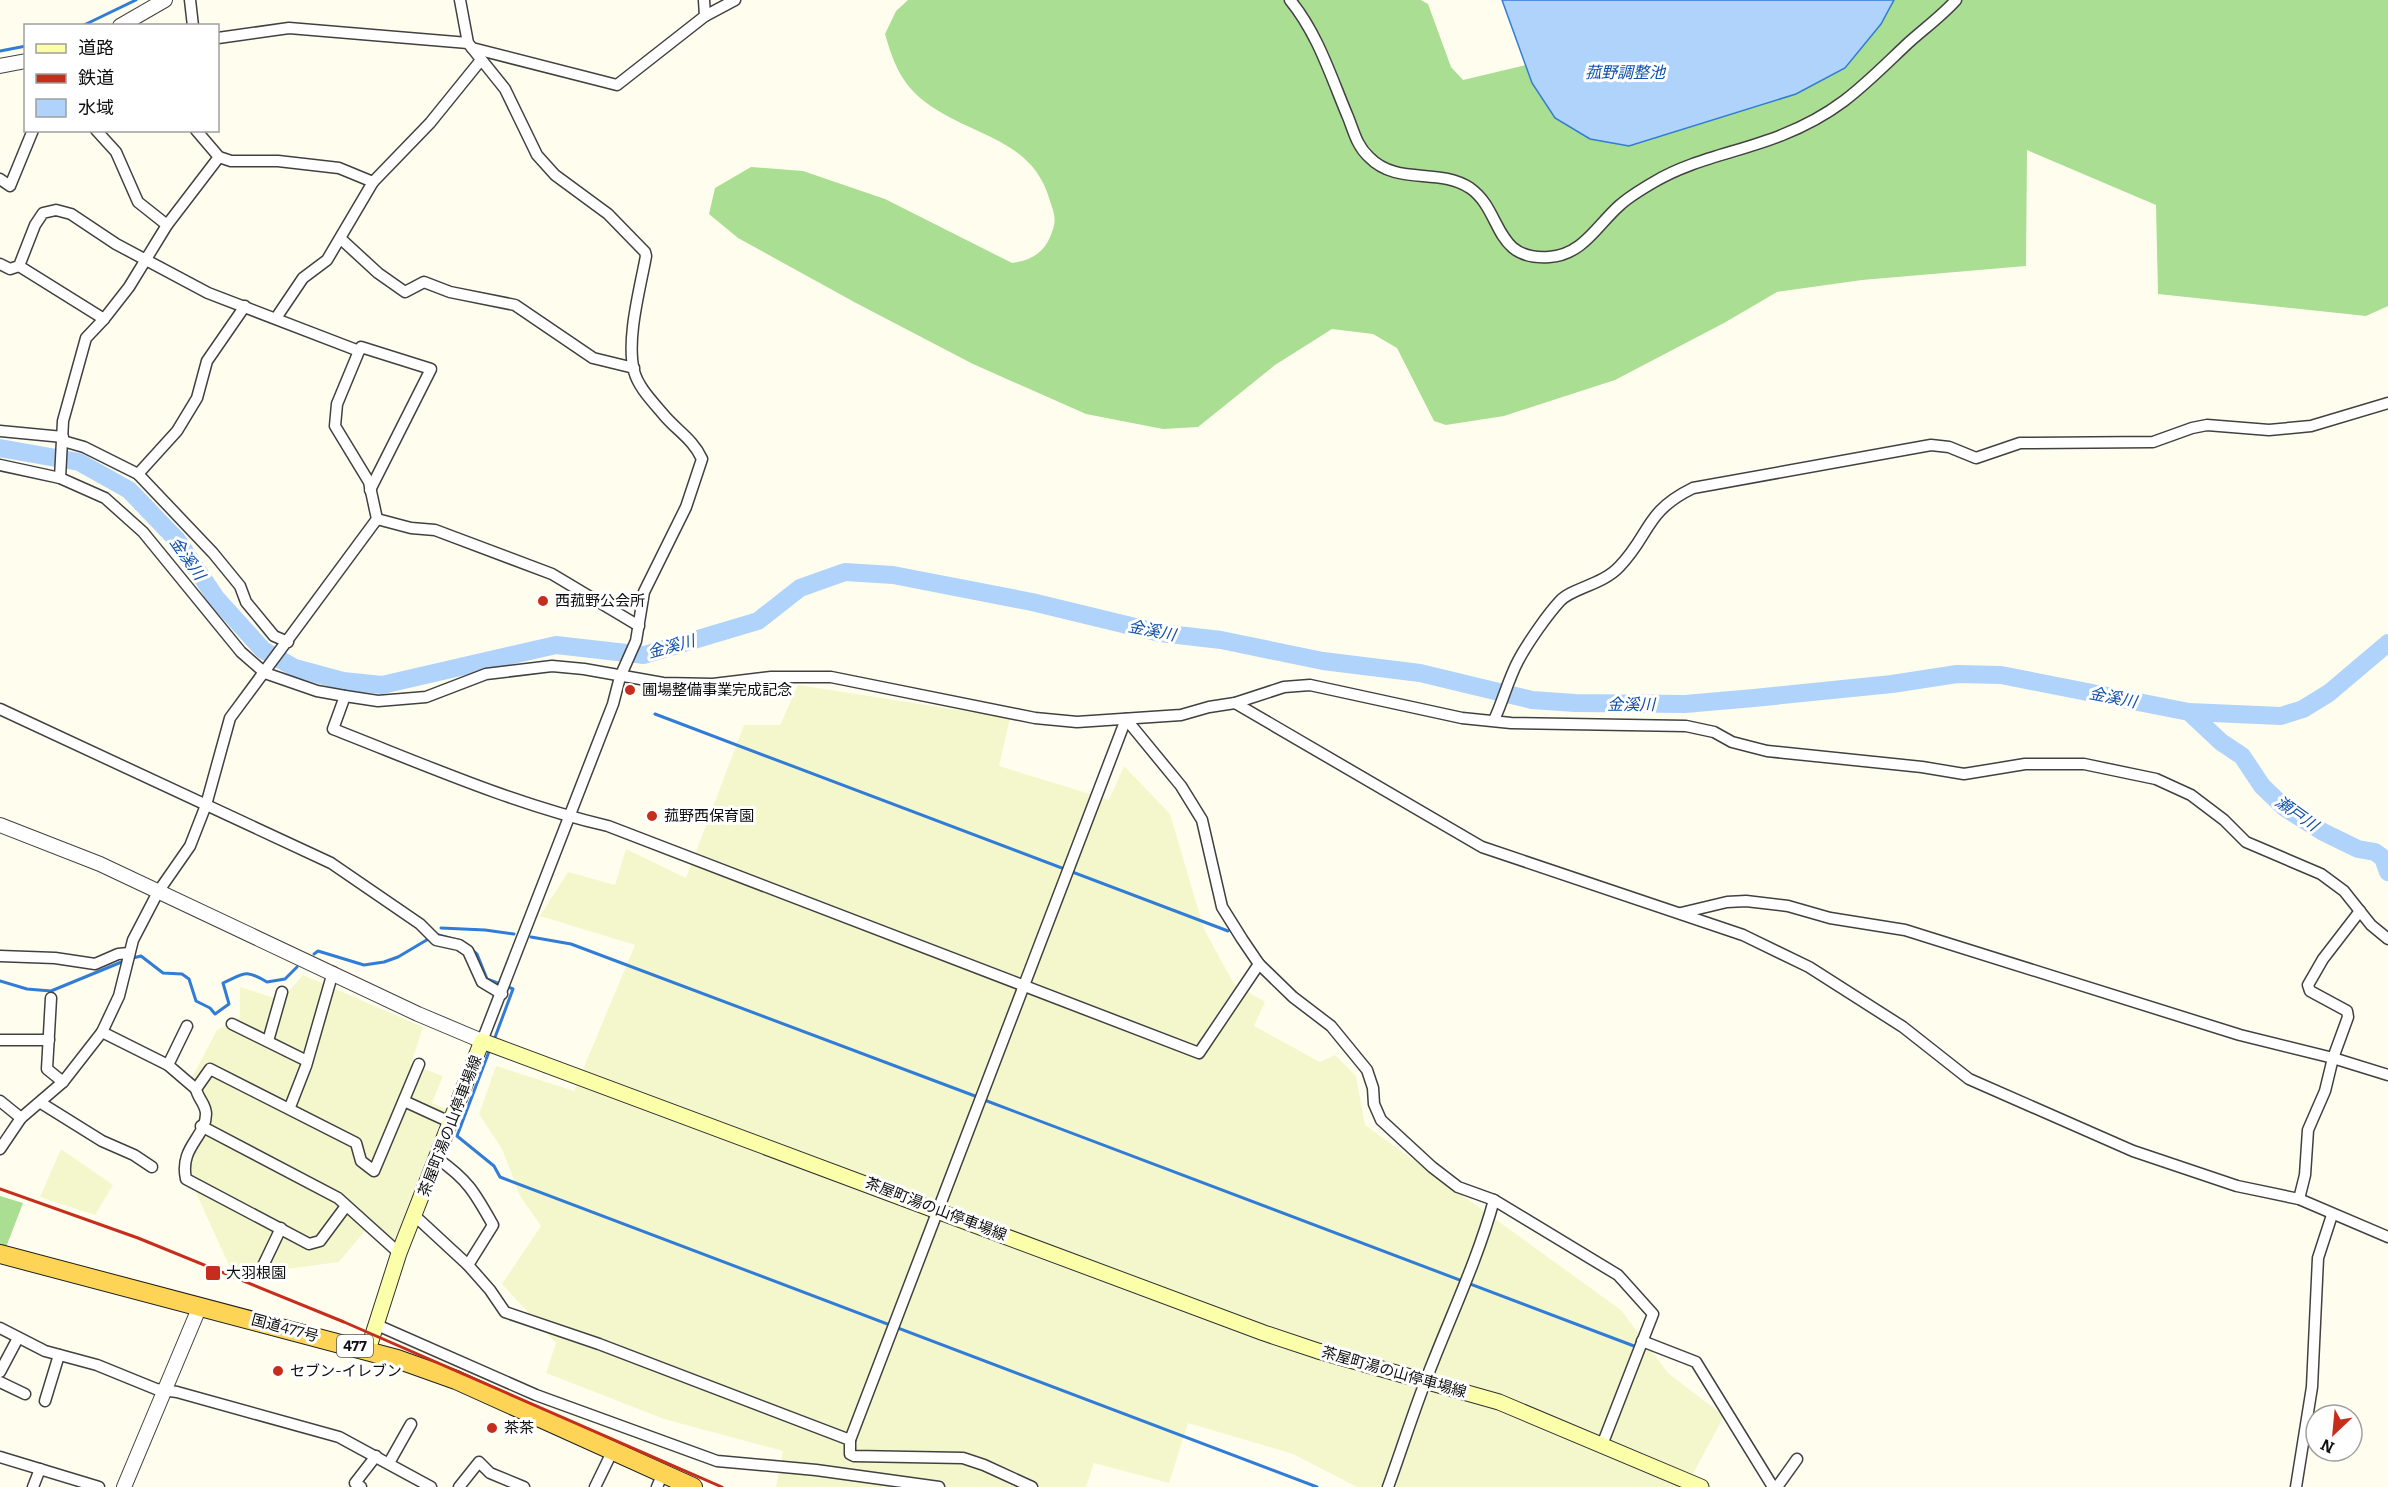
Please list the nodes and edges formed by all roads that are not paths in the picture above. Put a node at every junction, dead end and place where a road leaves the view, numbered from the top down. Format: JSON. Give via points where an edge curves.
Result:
{"nodes":[{"id":1,"x":165,"y":0,"type":"edge"},
{"id":2,"x":190,"y":0,"type":"edge"},
{"id":3,"x":460,"y":0,"type":"edge"},
{"id":4,"x":704,"y":0,"type":"edge"},
{"id":5,"x":735,"y":0,"type":"edge"},
{"id":6,"x":1290,"y":0,"type":"edge"},
{"id":7,"x":1956,"y":0,"type":"edge"},
{"id":8,"x":705,"y":16,"type":"junction"},
{"id":9,"x":123,"y":24,"type":"edge"},
{"id":10,"x":193,"y":24,"type":"edge"},
{"id":11,"x":219,"y":38,"type":"edge"},
{"id":12,"x":470,"y":45,"type":"junction"},
{"id":13,"x":481,"y":60,"type":"junction"},
{"id":14,"x":24,"y":61,"type":"edge"},
{"id":15,"x":0,"y":66,"type":"edge"},
{"id":16,"x":32,"y":132,"type":"edge"},
{"id":17,"x":101,"y":132,"type":"edge"},
{"id":18,"x":198,"y":132,"type":"edge"},
{"id":19,"x":219,"y":157,"type":"junction"},
{"id":20,"x":0,"y":179,"type":"edge"},
{"id":21,"x":373,"y":182,"type":"junction"},
{"id":22,"x":167,"y":225,"type":"junction"},
{"id":23,"x":341,"y":239,"type":"junction"},
{"id":24,"x":146,"y":258,"type":"junction"},
{"id":25,"x":0,"y":264,"type":"edge"},
{"id":26,"x":19,"y":266,"type":"junction"},
{"id":27,"x":245,"y":306,"type":"junction"},
{"id":28,"x":276,"y":318,"type":"junction"},
{"id":29,"x":104,"y":319,"type":"junction"},
{"id":30,"x":359,"y":351,"type":"junction"},
{"id":31,"x":634,"y":368,"type":"junction"},
{"id":32,"x":2388,"y":403,"type":"edge"},
{"id":33,"x":0,"y":431,"type":"edge"},
{"id":34,"x":63,"y":443,"type":"junction"},
{"id":35,"x":0,"y":465,"type":"edge"},
{"id":36,"x":138,"y":474,"type":"junction"},
{"id":37,"x":60,"y":475,"type":"junction"},
{"id":38,"x":370,"y":490,"type":"junction"},
{"id":39,"x":377,"y":519,"type":"junction"},
{"id":40,"x":639,"y":629,"type":"junction"},
{"id":41,"x":287,"y":644,"type":"junction"},
{"id":42,"x":268,"y":670,"type":"junction"},
{"id":43,"x":623,"y":673,"type":"junction"},
{"id":44,"x":345,"y":696,"type":"junction"},
{"id":45,"x":1235,"y":703,"type":"junction"},
{"id":46,"x":0,"y":709,"type":"edge"},
{"id":47,"x":1495,"y":718,"type":"junction"},
{"id":48,"x":1126,"y":719,"type":"junction"},
{"id":49,"x":206,"y":805,"type":"junction"},
{"id":50,"x":568,"y":817,"type":"junction"},
{"id":51,"x":0,"y":825,"type":"edge"},
{"id":52,"x":158,"y":892,"type":"junction"},
{"id":53,"x":2360,"y":911,"type":"junction"},
{"id":54,"x":1681,"y":914,"type":"junction"},
{"id":55,"x":2388,"y":939,"type":"edge"},
{"id":56,"x":129,"y":954,"type":"junction"},
{"id":57,"x":0,"y":956,"type":"edge"},
{"id":58,"x":1259,"y":964,"type":"junction"},
{"id":59,"x":333,"y":972,"type":"junction"},
{"id":60,"x":1024,"y":987,"type":"junction"},
{"id":61,"x":282,"y":992,"type":"dead end"},
{"id":62,"x":502,"y":993,"type":"junction"},
{"id":63,"x":51,"y":998,"type":"dead end"},
{"id":64,"x":232,"y":1024,"type":"dead end"},
{"id":65,"x":187,"y":1026,"type":"dead end"},
{"id":66,"x":102,"y":1032,"type":"junction"},
{"id":67,"x":0,"y":1040,"type":"edge"},
{"id":68,"x":49,"y":1040,"type":"junction"},
{"id":69,"x":268,"y":1041,"type":"junction"},
{"id":70,"x":489,"y":1043,"type":"junction"},
{"id":71,"x":2333,"y":1058,"type":"junction"},
{"id":72,"x":307,"y":1061,"type":"junction"},
{"id":73,"x":419,"y":1064,"type":"dead end"},
{"id":74,"x":168,"y":1065,"type":"junction"},
{"id":75,"x":2388,"y":1076,"type":"edge"},
{"id":76,"x":63,"y":1082,"type":"junction"},
{"id":77,"x":196,"y":1089,"type":"junction"},
{"id":78,"x":0,"y":1101,"type":"edge"},
{"id":79,"x":404,"y":1101,"type":"junction"},
{"id":80,"x":41,"y":1103,"type":"junction"},
{"id":81,"x":290,"y":1107,"type":"junction"},
{"id":82,"x":21,"y":1118,"type":"junction"},
{"id":83,"x":452,"y":1123,"type":"junction"},
{"id":84,"x":201,"y":1126,"type":"junction"},
{"id":85,"x":0,"y":1149,"type":"edge"},
{"id":86,"x":438,"y":1159,"type":"junction"},
{"id":87,"x":152,"y":1167,"type":"dead end"},
{"id":88,"x":2299,"y":1199,"type":"junction"},
{"id":89,"x":1494,"y":1200,"type":"junction"},
{"id":90,"x":346,"y":1206,"type":"junction"},
{"id":91,"x":939,"y":1210,"type":"junction"},
{"id":92,"x":2332,"y":1215,"type":"junction"},
{"id":93,"x":414,"y":1216,"type":"junction"},
{"id":94,"x":281,"y":1228,"type":"junction"},
{"id":95,"x":2388,"y":1237,"type":"edge"},
{"id":96,"x":399,"y":1253,"type":"junction"},
{"id":97,"x":0,"y":1254,"type":"edge"},
{"id":98,"x":468,"y":1265,"type":"junction"},
{"id":99,"x":260,"y":1272,"type":"dead end"},
{"id":100,"x":200,"y":1306,"type":"junction"},
{"id":101,"x":377,"y":1325,"type":"junction"},
{"id":102,"x":0,"y":1328,"type":"edge"},
{"id":103,"x":18,"y":1338,"type":"junction"},
{"id":104,"x":1642,"y":1341,"type":"junction"},
{"id":105,"x":368,"y":1350,"type":"junction"},
{"id":106,"x":59,"y":1355,"type":"junction"},
{"id":107,"x":0,"y":1372,"type":"edge"},
{"id":108,"x":1426,"y":1381,"type":"junction"},
{"id":109,"x":0,"y":1382,"type":"edge"},
{"id":110,"x":166,"y":1390,"type":"junction"},
{"id":111,"x":25,"y":1394,"type":"dead end"},
{"id":112,"x":45,"y":1401,"type":"dead end"},
{"id":113,"x":411,"y":1424,"type":"dead end"},
{"id":114,"x":850,"y":1440,"type":"junction"},
{"id":115,"x":1602,"y":1445,"type":"junction"},
{"id":116,"x":613,"y":1450,"type":"junction"},
{"id":117,"x":376,"y":1456,"type":"junction"},
{"id":118,"x":0,"y":1457,"type":"edge"},
{"id":119,"x":1797,"y":1459,"type":"dead end"},
{"id":120,"x":389,"y":1463,"type":"junction"},
{"id":121,"x":40,"y":1469,"type":"junction"},
{"id":122,"x":660,"y":1480,"type":"edge"},
{"id":123,"x":33,"y":1487,"type":"edge"},
{"id":124,"x":99,"y":1487,"type":"edge"},
{"id":125,"x":124,"y":1487,"type":"edge"},
{"id":126,"x":361,"y":1487,"type":"edge"},
{"id":127,"x":431,"y":1487,"type":"edge"},
{"id":128,"x":459,"y":1487,"type":"edge"},
{"id":129,"x":524,"y":1487,"type":"edge"},
{"id":130,"x":595,"y":1487,"type":"edge"},
{"id":131,"x":692,"y":1487,"type":"edge"},
{"id":132,"x":939,"y":1487,"type":"edge"},
{"id":133,"x":1032,"y":1487,"type":"edge"},
{"id":134,"x":1388,"y":1487,"type":"edge"},
{"id":135,"x":1701,"y":1487,"type":"edge"},
{"id":136,"x":1775,"y":1487,"type":"edge"},
{"id":137,"x":2296,"y":1487,"type":"edge"}],
"edges":[{"from":1,"to":9,"type":"street"},
{"from":2,"to":10,"type":"street"},
{"from":3,"to":12,"type":"street"},
{"from":4,"to":8,"type":"street"},
{"from":5,"to":8,"type":"street"},
{"from":6,"to":7,"type":"street","via":[[1309,27],[1357,141],[1370,158],[1399,174],[1460,182],[1480,196],[1510,246],[1521,253],[1547,258],[1562,256],[1583,244],[1618,206],[1657,180],[1780,136],[1833,111]]},
{"from":8,"to":12,"type":"street","via":[[617,86]]},
{"from":11,"to":12,"type":"street","via":[[289,28]]},
{"from":12,"to":13,"type":"street"},
{"from":13,"to":21,"type":"street","via":[[430,123]]},
{"from":13,"to":31,"type":"street","via":[[505,89],[541,160],[555,175],[608,213],[645,252],[634,323]]},
{"from":14,"to":15,"type":"street"},
{"from":16,"to":20,"type":"street","via":[[10,186]]},
{"from":17,"to":22,"type":"street","via":[[116,152],[138,202]]},
{"from":18,"to":19,"type":"street"},
{"from":19,"to":21,"type":"street","via":[[245,163],[278,161],[339,168]]},
{"from":19,"to":22,"type":"street"},
{"from":21,"to":23,"type":"street"},
{"from":22,"to":24,"type":"street"},
{"from":23,"to":28,"type":"street","via":[[322,266],[291,291]]},
{"from":23,"to":31,"type":"street","via":[[405,292],[424,282],[450,292],[514,305],[593,358]]},
{"from":24,"to":26,"type":"street","via":[[116,244],[71,214],[56,210],[43,213],[35,225]]},
{"from":24,"to":27,"type":"street","via":[[208,293]]},
{"from":24,"to":29,"type":"street"},
{"from":25,"to":26,"type":"street","via":[[10,269]]},
{"from":26,"to":29,"type":"street"},
{"from":27,"to":28,"type":"street"},
{"from":27,"to":36,"type":"street","via":[[207,361],[197,398],[177,431]]},
{"from":28,"to":30,"type":"street"},
{"from":29,"to":34,"type":"street","via":[[86,338],[68,400]]},
{"from":30,"to":38,"type":"street","via":[[337,404],[335,426]]},
{"from":30,"to":38,"type":"street","via":[[361,347],[431,369]]},
{"from":31,"to":40,"type":"street","via":[[650,399],[693,442],[702,459],[686,507],[644,592]]},
{"from":32,"to":47,"type":"street","via":[[2311,426],[2269,430],[2207,425],[2153,442],[2020,443],[1976,458],[1949,447],[1931,445],[1693,489],[1660,509],[1633,551],[1609,577],[1561,600],[1518,662]]},
{"from":33,"to":34,"type":"street"},
{"from":34,"to":36,"type":"street","via":[[84,447]]},
{"from":34,"to":37,"type":"street"},
{"from":35,"to":37,"type":"street"},
{"from":36,"to":41,"type":"street","via":[[213,553],[274,636]]},
{"from":37,"to":42,"type":"street","via":[[121,509],[167,559],[241,652]]},
{"from":38,"to":39,"type":"street"},
{"from":39,"to":40,"type":"street","via":[[435,530],[552,574]]},
{"from":39,"to":41,"type":"street"},
{"from":40,"to":43,"type":"street"},
{"from":41,"to":42,"type":"street"},
{"from":42,"to":44,"type":"street","via":[[317,691]]},
{"from":42,"to":49,"type":"street","via":[[230,718]]},
{"from":43,"to":44,"type":"street","via":[[552,666],[486,674],[426,697],[378,701]]},
{"from":43,"to":48,"type":"street","via":[[691,684],[814,676],[1035,718],[1077,722]]},
{"from":43,"to":50,"type":"street"},
{"from":44,"to":50,"type":"street","via":[[333,729]]},
{"from":45,"to":47,"type":"street","via":[[1284,687],[1310,685],[1462,718]]},
{"from":45,"to":48,"type":"street","via":[[1181,716]]},
{"from":45,"to":54,"type":"street","via":[[1482,847]]},
{"from":46,"to":49,"type":"street"},
{"from":47,"to":53,"type":"street","via":[[1571,725],[1686,726],[1767,751],[1964,774],[2025,764],[2103,767],[2156,779],[2182,790],[2224,820],[2246,842],[2321,874],[2344,891]]},
{"from":48,"to":58,"type":"street","via":[[1181,786],[1202,820],[1222,907]]},
{"from":48,"to":60,"type":"street"},
{"from":49,"to":52,"type":"street","via":[[190,846]]},
{"from":49,"to":62,"type":"street","via":[[331,863],[436,940],[468,951],[482,982]]},
{"from":50,"to":60,"type":"street","via":[[608,826]]},
{"from":50,"to":62,"type":"street"},
{"from":51,"to":52,"type":"street","via":[[100,864]]},
{"from":52,"to":56,"type":"street"},
{"from":52,"to":59,"type":"street"},
{"from":53,"to":55,"type":"street"},
{"from":53,"to":71,"type":"street","via":[[2308,985],[2310,991],[2348,1014]]},
{"from":54,"to":71,"type":"street","via":[[1746,901],[1905,930],[2240,1035]]},
{"from":54,"to":88,"type":"street","via":[[1762,943],[1809,967],[1903,1027],[1969,1079],[2133,1151],[2237,1186]]},
{"from":56,"to":57,"type":"street","via":[[118,954],[95,964],[55,957]]},
{"from":56,"to":66,"type":"street","via":[[119,996]]},
{"from":58,"to":60,"type":"street","via":[[1199,1053]]},
{"from":58,"to":89,"type":"street","via":[[1331,1026],[1367,1070],[1381,1120],[1458,1187]]},
{"from":59,"to":70,"type":"street","via":[[418,1014]]},
{"from":59,"to":72,"type":"street"},
{"from":60,"to":91,"type":"street"},
{"from":61,"to":69,"type":"street"},
{"from":62,"to":70,"type":"street"},
{"from":63,"to":68,"type":"street"},
{"from":64,"to":69,"type":"street"},
{"from":65,"to":74,"type":"street"},
{"from":66,"to":74,"type":"street"},
{"from":66,"to":76,"type":"street"},
{"from":67,"to":68,"type":"street"},
{"from":68,"to":76,"type":"street","via":[[47,1069]]},
{"from":69,"to":72,"type":"street"},
{"from":70,"to":83,"type":"main road","name":"茶屋町湯の山停車場線"},
{"from":70,"to":91,"type":"main road","name":"茶屋町湯の山停車場線"},
{"from":71,"to":75,"type":"street"},
{"from":71,"to":88,"type":"street","via":[[2307,1138]]},
{"from":72,"to":81,"type":"street"},
{"from":73,"to":79,"type":"street"},
{"from":74,"to":77,"type":"street"},
{"from":76,"to":80,"type":"street"},
{"from":77,"to":81,"type":"street","via":[[210,1068]]},
{"from":77,"to":84,"type":"street","via":[[207,1116]]},
{"from":78,"to":82,"type":"street"},
{"from":79,"to":81,"type":"street","via":[[374,1171],[361,1161],[356,1143]]},
{"from":79,"to":83,"type":"street"},
{"from":80,"to":82,"type":"street"},
{"from":80,"to":87,"type":"street"},
{"from":82,"to":85,"type":"street"},
{"from":83,"to":86,"type":"main road","name":"茶屋町湯の山停車場線"},
{"from":84,"to":90,"type":"street","via":[[338,1198]]},
{"from":84,"to":94,"type":"street","via":[[184,1160],[186,1179]]},
{"from":86,"to":93,"type":"main road","name":"茶屋町湯の山停車場線"},
{"from":86,"to":98,"type":"street","via":[[461,1175],[493,1225]]},
{"from":88,"to":92,"type":"street"},
{"from":89,"to":104,"type":"street","via":[[1618,1275],[1653,1314]]},
{"from":89,"to":108,"type":"street"},
{"from":90,"to":94,"type":"street","via":[[320,1241],[309,1244]]},
{"from":90,"to":96,"type":"street"},
{"from":91,"to":108,"type":"main road","name":"茶屋町湯の山停車場線","via":[[1264,1333]]},
{"from":91,"to":114,"type":"street"},
{"from":92,"to":95,"type":"street"},
{"from":92,"to":137,"type":"street","via":[[2318,1258],[2312,1387]]},
{"from":93,"to":96,"type":"main road","name":"茶屋町湯の山停車場線"},
{"from":93,"to":98,"type":"street"},
{"from":94,"to":99,"type":"street"},
{"from":96,"to":101,"type":"main road","name":"茶屋町湯の山停車場線"},
{"from":97,"to":100,"type":"highway","name":"国道477号","number":"477"},
{"from":98,"to":114,"type":"street","via":[[505,1312]]},
{"from":100,"to":105,"type":"highway","name":"国道477号","number":"477"},
{"from":100,"to":110,"type":"street"},
{"from":101,"to":105,"type":"main road","name":"茶屋町湯の山停車場線"},
{"from":101,"to":132,"type":"street","via":[[537,1395],[717,1461]]},
{"from":102,"to":103,"type":"street"},
{"from":103,"to":106,"type":"street"},
{"from":103,"to":107,"type":"street"},
{"from":104,"to":115,"type":"street"},
{"from":104,"to":136,"type":"street","via":[[1696,1362]]},
{"from":105,"to":116,"type":"highway","name":"国道477号","number":"477","via":[[456,1380]]},
{"from":106,"to":110,"type":"street"},
{"from":106,"to":112,"type":"street"},
{"from":108,"to":115,"type":"main road","name":"茶屋町湯の山停車場線","via":[[1499,1402]]},
{"from":108,"to":134,"type":"street"},
{"from":109,"to":111,"type":"street"},
{"from":110,"to":117,"type":"street","via":[[339,1437]]},
{"from":110,"to":125,"type":"street"},
{"from":113,"to":120,"type":"street"},
{"from":114,"to":133,"type":"street","via":[[850,1454],[854,1456],[963,1458]]},
{"from":115,"to":135,"type":"main road","name":"茶屋町湯の山停車場線"},
{"from":116,"to":122,"type":"highway","name":"国道477号","number":"477"},
{"from":116,"to":130,"type":"street"},
{"from":117,"to":120,"type":"street"},
{"from":117,"to":126,"type":"street","via":[[355,1483]]},
{"from":118,"to":121,"type":"street"},
{"from":119,"to":136,"type":"street"},
{"from":120,"to":127,"type":"street"},
{"from":121,"to":123,"type":"street"},
{"from":121,"to":124,"type":"street"},
{"from":122,"to":131,"type":"highway","name":"国道477号","number":"477"},
{"from":128,"to":129,"type":"street","via":[[479,1462],[490,1473]]}]}
